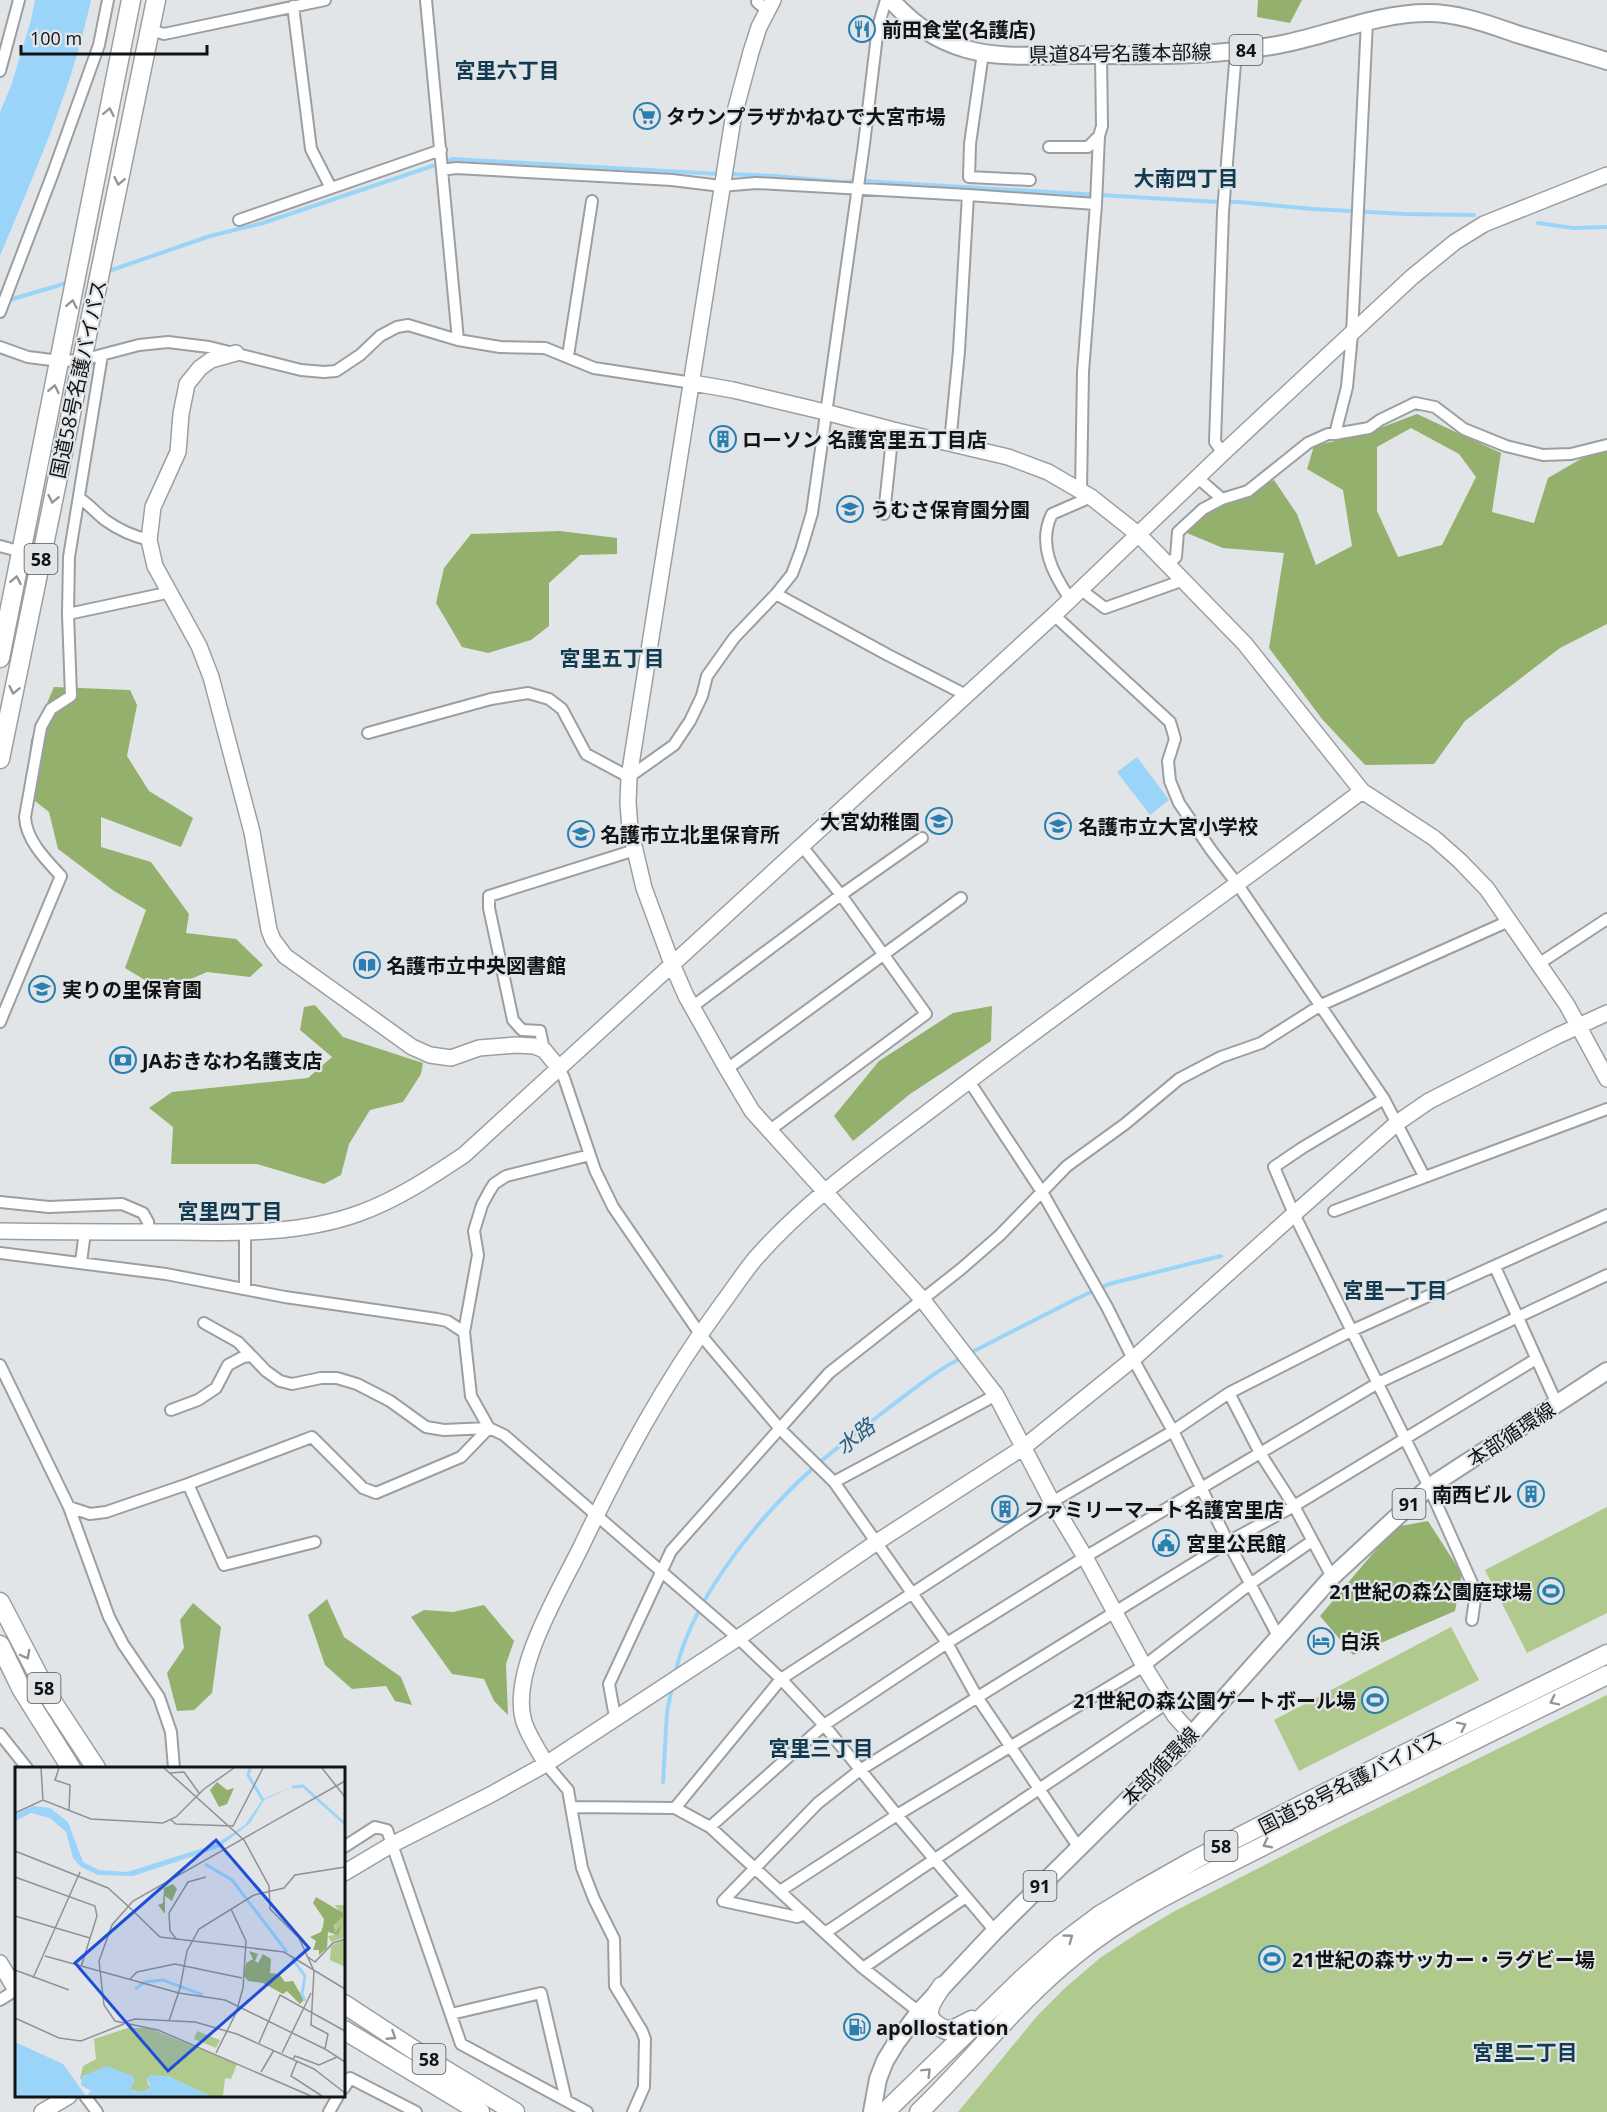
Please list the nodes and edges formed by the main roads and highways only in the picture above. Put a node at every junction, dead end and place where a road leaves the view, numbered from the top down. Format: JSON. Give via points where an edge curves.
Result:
{"nodes":[{"id":1,"x":131,"y":0,"type":"edge"},
{"id":2,"x":156,"y":0,"type":"edge"},
{"id":3,"x":891,"y":0,"type":"edge"},
{"id":4,"x":1607,"y":61,"type":"edge"},
{"id":5,"x":0,"y":658,"type":"edge"},
{"id":6,"x":0,"y":759,"type":"edge"},
{"id":7,"x":1607,"y":1371,"type":"edge"},
{"id":8,"x":0,"y":1602,"type":"edge"},
{"id":9,"x":0,"y":1645,"type":"edge"},
{"id":10,"x":1607,"y":1654,"type":"edge"},
{"id":11,"x":1607,"y":1675,"type":"edge"},
{"id":12,"x":70,"y":1767,"type":"edge"},
{"id":13,"x":95,"y":1767,"type":"edge"},
{"id":14,"x":942,"y":1986,"type":"junction"},
{"id":15,"x":345,"y":2005,"type":"edge"},
{"id":16,"x":989,"y":2009,"type":"junction"},
{"id":17,"x":345,"y":2031,"type":"edge"},
{"id":18,"x":958,"y":2072,"type":"junction"},
{"id":19,"x":480,"y":2112,"type":"edge"},
{"id":20,"x":515,"y":2112,"type":"edge"},
{"id":21,"x":872,"y":2112,"type":"edge"},
{"id":22,"x":885,"y":2112,"type":"edge"},
{"id":23,"x":919,"y":2112,"type":"edge"},
{"id":24,"x":935,"y":2112,"type":"edge"}],
"edges":[{"from":5,"to":1,"type":"highway","name":"国道58号名護バイパス","number":"58","one_way":true},
{"from":2,"to":6,"type":"highway","name":"国道58号名護バイパス","number":"58","one_way":true},
{"from":3,"to":4,"type":"main road","name":"県道84号名護本部線","number":"84","via":[[925,32],[983,53],[1236,51],[1288,43],[1394,15],[1445,13]]},
{"from":7,"to":14,"type":"main road","name":"本部循環線","number":"91","via":[[1429,1487],[1332,1577],[1192,1735]]},
{"from":8,"to":13,"type":"highway","number":"58","one_way":true,"via":[[50,1698]]},
{"from":9,"to":12,"type":"highway","number":"58","via":[[22,1690]]},
{"from":16,"to":10,"type":"highway","name":"国道58号名護バイパス","number":"58","one_way":true,"via":[[1060,1945],[1141,1890],[1314,1799]]},
{"from":11,"to":18,"type":"highway","name":"国道58号名護バイパス","number":"58","one_way":true,"via":[[1322,1815],[1143,1909],[1045,1980]]},
{"from":14,"to":16,"type":"highway","via":[[928,2012],[940,2028],[954,2029]]},
{"from":14,"to":21,"type":"main road","name":"本部循環線","number":"91","via":[[900,2036],[885,2061]]},
{"from":15,"to":20,"type":"highway","number":"58","one_way":true},
{"from":22,"to":16,"type":"highway","name":"国道58号名護バイパス","number":"58","one_way":true},
{"from":17,"to":19,"type":"highway","number":"58"},
{"from":18,"to":23,"type":"highway","name":"国道58号名護バイパス","number":"58"},
{"from":18,"to":24,"type":"highway"}]}
